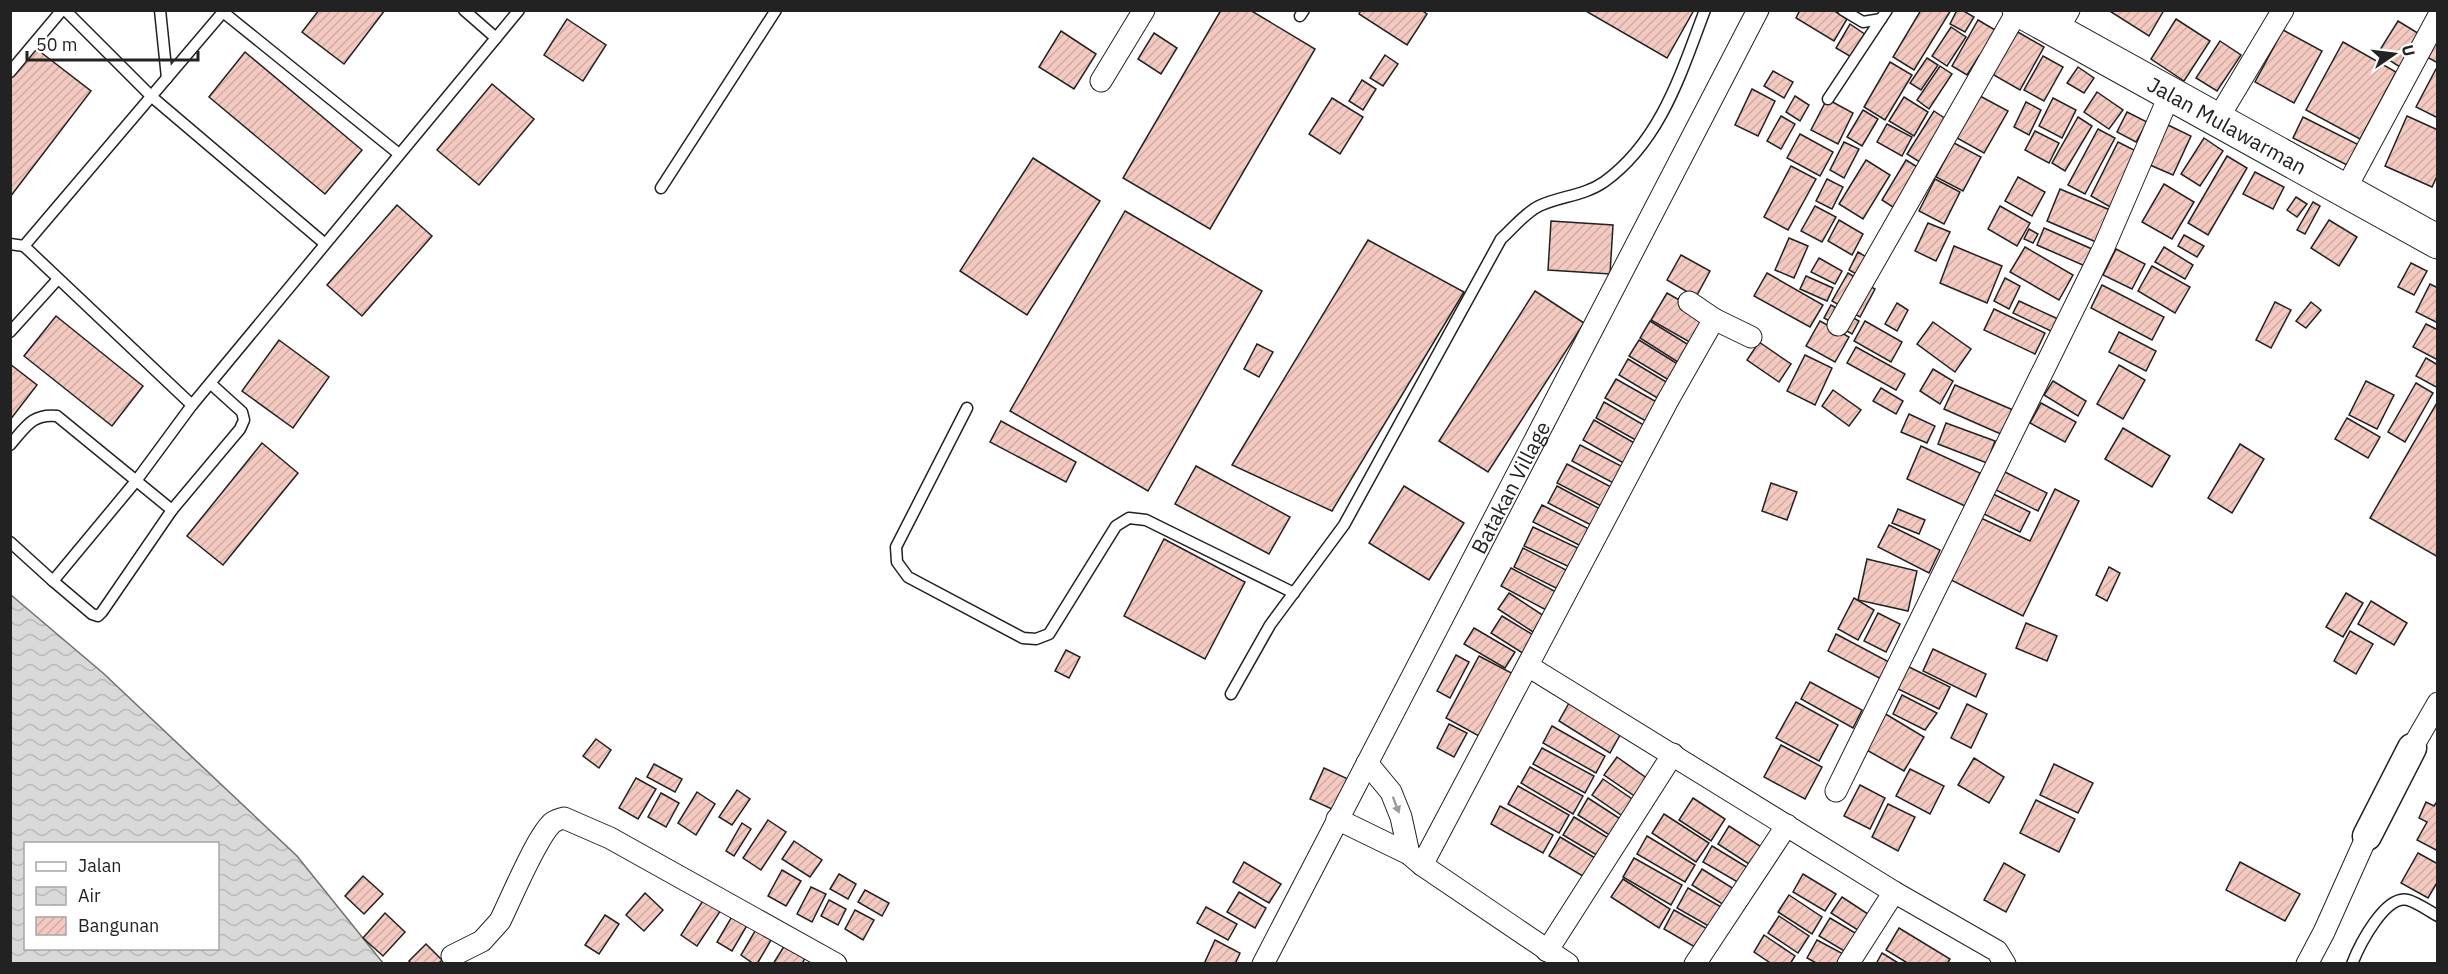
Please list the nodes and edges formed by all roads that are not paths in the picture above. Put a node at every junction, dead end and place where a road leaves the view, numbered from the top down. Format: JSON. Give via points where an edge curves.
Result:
{"nodes":[{"id":1,"x":64,"y":10,"type":"edge"},
{"id":2,"x":160,"y":10,"type":"edge"},
{"id":3,"x":464,"y":10,"type":"edge"},
{"id":4,"x":519,"y":10,"type":"edge"},
{"id":5,"x":776,"y":10,"type":"edge"},
{"id":6,"x":1144,"y":10,"type":"edge"},
{"id":7,"x":1705,"y":10,"type":"edge"},
{"id":8,"x":1758,"y":10,"type":"edge"},
{"id":9,"x":1843,"y":10,"type":"edge"},
{"id":10,"x":2018,"y":10,"type":"edge"},
{"id":11,"x":2283,"y":10,"type":"edge"},
{"id":12,"x":222,"y":11,"type":"edge"},
{"id":13,"x":1884,"y":15,"type":"edge"},
{"id":14,"x":2438,"y":17,"type":"edge"},
{"id":15,"x":2063,"y":21,"type":"edge"},
{"id":16,"x":496,"y":38,"type":"junction"},
{"id":17,"x":10,"y":72,"type":"edge"},
{"id":18,"x":167,"y":78,"type":"junction"},
{"id":19,"x":1101,"y":81,"type":"dead end"},
{"id":20,"x":2170,"y":94,"type":"junction"},
{"id":21,"x":152,"y":97,"type":"junction"},
{"id":22,"x":1828,"y":99,"type":"dead end"},
{"id":23,"x":2217,"y":120,"type":"junction"},
{"id":24,"x":399,"y":154,"type":"junction"},
{"id":25,"x":661,"y":188,"type":"dead end"},
{"id":26,"x":2345,"y":190,"type":"junction"},
{"id":27,"x":2438,"y":242,"type":"edge"},
{"id":28,"x":324,"y":243,"type":"junction"},
{"id":29,"x":10,"y":244,"type":"edge"},
{"id":30,"x":24,"y":246,"type":"junction"},
{"id":31,"x":58,"y":279,"type":"junction"},
{"id":32,"x":1689,"y":302,"type":"dead end"},
{"id":33,"x":1714,"y":319,"type":"junction"},
{"id":34,"x":1838,"y":325,"type":"dead end"},
{"id":35,"x":10,"y":332,"type":"edge"},
{"id":36,"x":1751,"y":337,"type":"dead end"},
{"id":37,"x":210,"y":383,"type":"junction"},
{"id":38,"x":192,"y":405,"type":"junction"},
{"id":39,"x":967,"y":408,"type":"dead end"},
{"id":40,"x":10,"y":445,"type":"edge"},
{"id":41,"x":136,"y":482,"type":"junction"},
{"id":42,"x":172,"y":510,"type":"junction"},
{"id":43,"x":10,"y":542,"type":"edge"},
{"id":44,"x":53,"y":581,"type":"junction"},
{"id":45,"x":1294,"y":593,"type":"junction"},
{"id":46,"x":1528,"y":666,"type":"junction"},
{"id":47,"x":1231,"y":694,"type":"dead end"},
{"id":48,"x":2438,"y":703,"type":"edge"},
{"id":49,"x":2412,"y":748,"type":"joint"},
{"id":50,"x":1673,"y":754,"type":"junction"},
{"id":51,"x":1366,"y":763,"type":"junction"},
{"id":52,"x":1836,"y":791,"type":"dead end"},
{"id":53,"x":1337,"y":819,"type":"junction"},
{"id":54,"x":1787,"y":825,"type":"junction"},
{"id":55,"x":2367,"y":836,"type":"joint"},
{"id":56,"x":1415,"y":860,"type":"junction"},
{"id":57,"x":1894,"y":891,"type":"junction"},
{"id":58,"x":2438,"y":916,"type":"edge"},
{"id":59,"x":1547,"y":951,"type":"junction"},
{"id":60,"x":452,"y":956,"type":"dead end"},
{"id":61,"x":836,"y":963,"type":"edge"},
{"id":62,"x":1263,"y":963,"type":"edge"},
{"id":63,"x":1568,"y":963,"type":"edge"},
{"id":64,"x":1695,"y":963,"type":"edge"},
{"id":65,"x":1848,"y":963,"type":"edge"},
{"id":66,"x":2005,"y":963,"type":"edge"},
{"id":67,"x":2307,"y":963,"type":"edge"},
{"id":68,"x":2352,"y":963,"type":"edge"}],
"edges":[{"from":1,"to":17,"type":"lane"},
{"from":1,"to":21,"type":"lane"},
{"from":2,"to":18,"type":"lane"},
{"from":3,"to":16,"type":"lane"},
{"from":4,"to":16,"type":"lane"},
{"from":5,"to":25,"type":"lane"},
{"from":6,"to":19,"type":"street"},
{"from":7,"to":45,"type":"lane","via":[[1668,106],[1642,146],[1605,181],[1588,191],[1538,207],[1501,239],[1344,525]]},
{"from":8,"to":51,"type":"street","name":"Batakan Village"},
{"from":9,"to":13,"type":"lane","via":[[1863,22]]},
{"from":10,"to":15,"type":"main road","name":"Jalan Mulawarman"},
{"from":10,"to":34,"type":"street"},
{"from":11,"to":23,"type":"street"},
{"from":12,"to":18,"type":"lane"},
{"from":12,"to":24,"type":"lane"},
{"from":13,"to":22,"type":"lane"},
{"from":14,"to":26,"type":"street"},
{"from":15,"to":20,"type":"main road","name":"Jalan Mulawarman"},
{"from":16,"to":24,"type":"lane"},
{"from":18,"to":21,"type":"lane"},
{"from":20,"to":23,"type":"main road","name":"Jalan Mulawarman"},
{"from":20,"to":52,"type":"street","via":[[2104,248]]},
{"from":21,"to":28,"type":"lane"},
{"from":21,"to":30,"type":"lane"},
{"from":23,"to":26,"type":"main road","name":"Jalan Mulawarman"},
{"from":24,"to":28,"type":"lane"},
{"from":26,"to":27,"type":"main road","name":"Jalan Mulawarman"},
{"from":28,"to":37,"type":"lane"},
{"from":29,"to":30,"type":"lane"},
{"from":30,"to":31,"type":"lane"},
{"from":31,"to":35,"type":"lane"},
{"from":31,"to":38,"type":"lane"},
{"from":32,"to":33,"type":"street"},
{"from":33,"to":36,"type":"street"},
{"from":33,"to":46,"type":"street"},
{"from":37,"to":38,"type":"lane"},
{"from":37,"to":42,"type":"lane","via":[[242,412],[243,423]]},
{"from":38,"to":41,"type":"lane"},
{"from":39,"to":45,"type":"lane","via":[[896,547],[897,562],[908,577],[1023,638],[1036,639],[1049,634],[1116,526],[1129,518],[1146,520]]},
{"from":40,"to":41,"type":"lane","via":[[32,420],[44,415],[57,416]]},
{"from":41,"to":42,"type":"lane"},
{"from":41,"to":44,"type":"lane"},
{"from":42,"to":44,"type":"lane","via":[[98,616]]},
{"from":43,"to":44,"type":"lane"},
{"from":45,"to":47,"type":"lane","via":[[1270,625]]},
{"from":46,"to":50,"type":"street"},
{"from":46,"to":56,"type":"street"},
{"from":48,"to":49,"type":"street"},
{"from":49,"to":55,"type":"street"},
{"from":50,"to":54,"type":"street"},
{"from":50,"to":59,"type":"street"},
{"from":51,"to":53,"type":"street","name":"Batakan Village"},
{"from":51,"to":56,"type":"street","one_way":true,"via":[[1391,792]]},
{"from":53,"to":56,"type":"street"},
{"from":53,"to":62,"type":"street","name":"Batakan Village"},
{"from":54,"to":57,"type":"street"},
{"from":54,"to":64,"type":"street"},
{"from":55,"to":67,"type":"street"},
{"from":56,"to":59,"type":"street"},
{"from":57,"to":65,"type":"street"},
{"from":57,"to":66,"type":"street","via":[[1997,951]]},
{"from":58,"to":68,"type":"lane","via":[[2408,900],[2394,903],[2375,921]]},
{"from":59,"to":63,"type":"street"},
{"from":60,"to":61,"type":"street","via":[[492,932],[540,840],[550,825],[564,818],[610,838]]}]}
